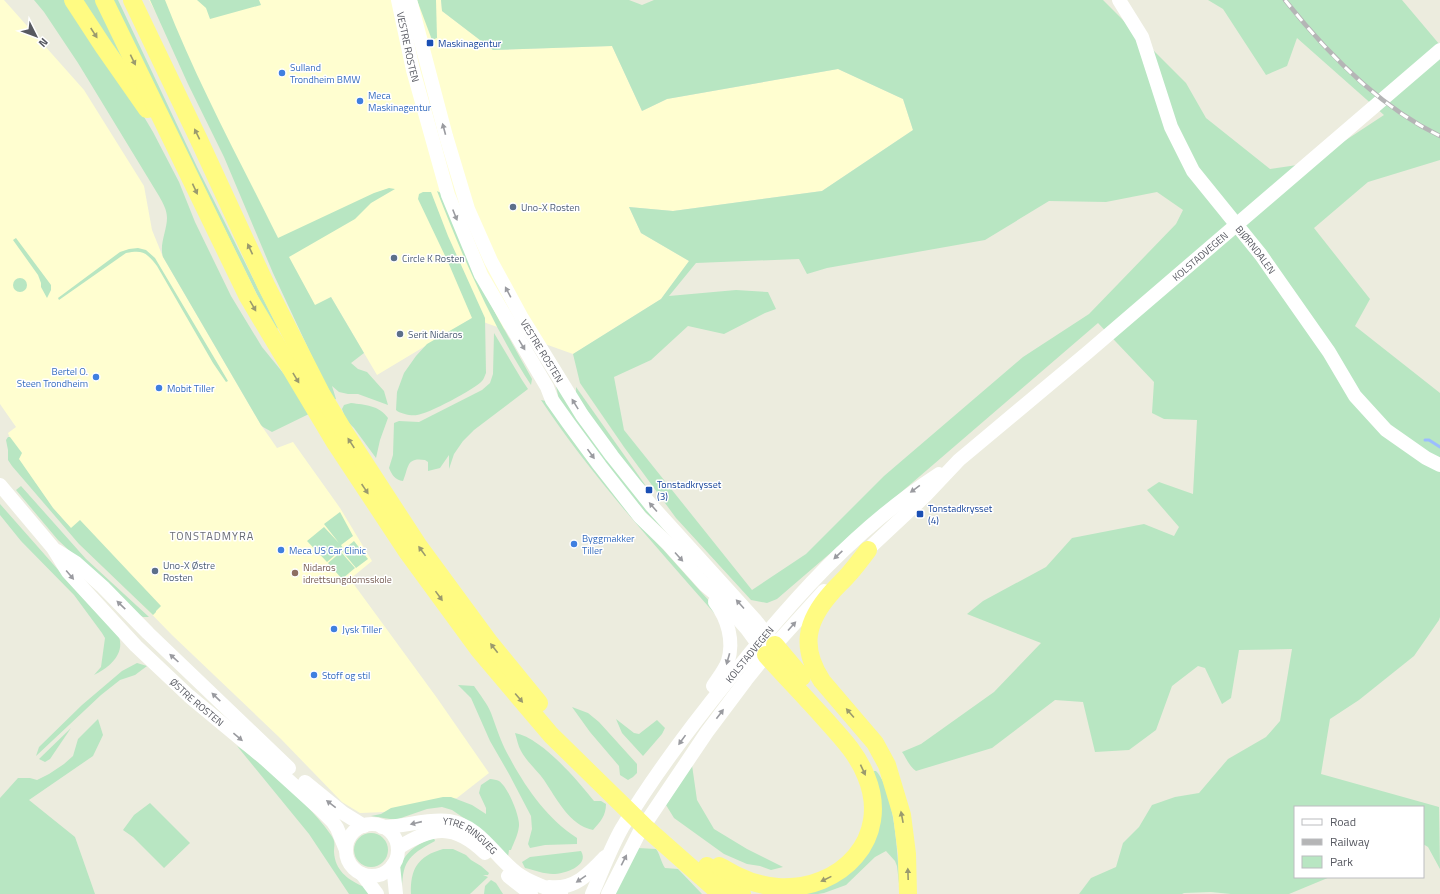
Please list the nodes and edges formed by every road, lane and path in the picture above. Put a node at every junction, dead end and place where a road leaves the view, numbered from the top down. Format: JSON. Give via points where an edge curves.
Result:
{"nodes":[{"id":1,"x":73,"y":0,"type":"edge"},
{"id":2,"x":104,"y":0,"type":"edge"},
{"id":3,"x":132,"y":0,"type":"edge"},
{"id":4,"x":398,"y":0,"type":"edge"},
{"id":5,"x":410,"y":0,"type":"edge"},
{"id":6,"x":1119,"y":0,"type":"edge"},
{"id":7,"x":1440,"y":50,"type":"edge"},
{"id":8,"x":178,"y":154,"type":"junction"},
{"id":9,"x":959,"y":460,"type":"junction"},
{"id":10,"x":1440,"y":465,"type":"edge"},
{"id":11,"x":0,"y":485,"type":"edge"},
{"id":12,"x":53,"y":548,"type":"junction"},
{"id":13,"x":868,"y":550,"type":"junction"},
{"id":14,"x":705,"y":585,"type":"junction"},
{"id":15,"x":766,"y":644,"type":"junction"},
{"id":16,"x":698,"y":718,"type":"junction"},
{"id":17,"x":891,"y":781,"type":"junction"},
{"id":18,"x":610,"y":787,"type":"junction"},
{"id":19,"x":364,"y":826,"type":"junction"},
{"id":20,"x":382,"y":826,"type":"junction"},
{"id":21,"x":671,"y":843,"type":"junction"},
{"id":22,"x":398,"y":848,"type":"junction"},
{"id":23,"x":346,"y":850,"type":"junction"},
{"id":24,"x":609,"y":853,"type":"junction"},
{"id":25,"x":698,"y":858,"type":"junction"},
{"id":26,"x":393,"y":865,"type":"junction"},
{"id":27,"x":362,"y":874,"type":"junction"},
{"id":28,"x":544,"y":887,"type":"junction"},
{"id":29,"x":377,"y":894,"type":"edge"},
{"id":30,"x":396,"y":894,"type":"edge"},
{"id":31,"x":531,"y":894,"type":"edge"},
{"id":32,"x":561,"y":894,"type":"edge"},
{"id":33,"x":592,"y":894,"type":"edge"},
{"id":34,"x":608,"y":894,"type":"edge"},
{"id":35,"x":710,"y":894,"type":"edge"},
{"id":36,"x":721,"y":894,"type":"edge"},
{"id":37,"x":742,"y":894,"type":"edge"},
{"id":38,"x":908,"y":894,"type":"edge"}],
"edges":[{"from":1,"to":8,"type":"highway","one_way":true},
{"from":2,"to":8,"type":"highway","one_way":true},
{"from":18,"to":3,"type":"highway","one_way":true,"via":[[490,643],[418,545],[345,433],[309,371],[266,285]]},
{"from":4,"to":14,"type":"main road","name":"VESTRE ROSTEN","one_way":true,"via":[[411,62],[448,195],[481,274],[547,387],[552,400],[569,424],[640,517]]},
{"from":15,"to":5,"type":"main road","name":"VESTRE ROSTEN","one_way":true,"via":[[612,456],[582,415],[522,318],[491,261],[468,209]]},
{"from":6,"to":10,"type":"main road","name":"BJØRNDALEN","via":[[1142,37],[1171,127],[1194,171],[1261,255],[1329,352],[1355,396],[1386,430]]},
{"from":7,"to":9,"type":"main road","name":"KOLSTADVEGEN"},
{"from":8,"to":18,"type":"highway","one_way":true,"via":[[248,297],[334,440],[404,547],[452,615],[501,677],[551,735]]},
{"from":9,"to":13,"type":"main road","name":"KOLSTADVEGEN"},
{"from":9,"to":15,"type":"main road","name":"KOLSTADVEGEN","one_way":true,"via":[[915,489],[867,528],[822,570],[783,612]]},
{"from":11,"to":12,"type":"main road","name":"ØSTRE ROSTEN"},
{"from":19,"to":12,"type":"main road","name":"ØSTRE ROSTEN","one_way":true,"via":[[342,813],[312,789],[102,587],[76,563]]},
{"from":12,"to":23,"type":"main road","name":"ØSTRE ROSTEN","one_way":true,"via":[[68,572],[136,646],[333,822]]},
{"from":15,"to":13,"type":"main road","name":"KOLSTADVEGEN","one_way":true},
{"from":17,"to":13,"type":"highway","one_way":true,"via":[[888,765],[875,743],[816,672],[809,654],[808,637],[817,613]]},
{"from":14,"to":15,"type":"main road","name":"VESTRE ROSTEN"},
{"from":14,"to":16,"type":"main road","name":"VESTRE ROSTEN","one_way":true,"via":[[724,615],[730,634],[730,647],[728,661],[710,690]]},
{"from":15,"to":16,"type":"main road","name":"KOLSTADVEGEN"},
{"from":15,"to":17,"type":"highway","via":[[872,757]]},
{"from":15,"to":25,"type":"highway","one_way":true,"via":[[861,764],[873,800],[867,839],[850,863],[840,871],[818,882],[791,887],[766,886]]},
{"from":34,"to":15,"type":"main road","name":"KOLSTADVEGEN","one_way":true,"via":[[632,846],[658,804],[746,680]]},
{"from":16,"to":24,"type":"main road","name":"KOLSTADVEGEN","one_way":true,"via":[[645,792]]},
{"from":38,"to":17,"type":"highway","one_way":true,"via":[[905,833]]},
{"from":18,"to":21,"type":"highway"},
{"from":19,"to":20,"type":"main road"},
{"from":19,"to":23,"type":"main road","via":[[351,835]]},
{"from":20,"to":22,"type":"main road","via":[[393,835]]},
{"from":28,"to":20,"type":"main road","name":"YTRE RINGVEG","one_way":true,"via":[[513,870],[484,839],[465,826],[437,820],[395,827]]},
{"from":21,"to":25,"type":"highway"},
{"from":21,"to":35,"type":"highway"},
{"from":21,"to":36,"type":"highway"},
{"from":22,"to":26,"type":"main road"},
{"from":22,"to":31,"type":"main road","name":"YTRE RINGVEG","via":[[411,839],[433,831],[447,831],[460,835],[478,847],[516,884]]},
{"from":23,"to":27,"type":"main road","via":[[350,865]]},
{"from":24,"to":28,"type":"main road","name":"YTRE RINGVEG","one_way":true,"via":[[589,874],[574,884],[566,887]]},
{"from":24,"to":33,"type":"main road","name":"KOLSTADVEGEN"},
{"from":25,"to":37,"type":"highway"},
{"from":26,"to":27,"type":"main road","via":[[379,875]]},
{"from":26,"to":30,"type":"main road"},
{"from":27,"to":29,"type":"main road"},
{"from":28,"to":32,"type":"main road","name":"YTRE RINGVEG"}]}
